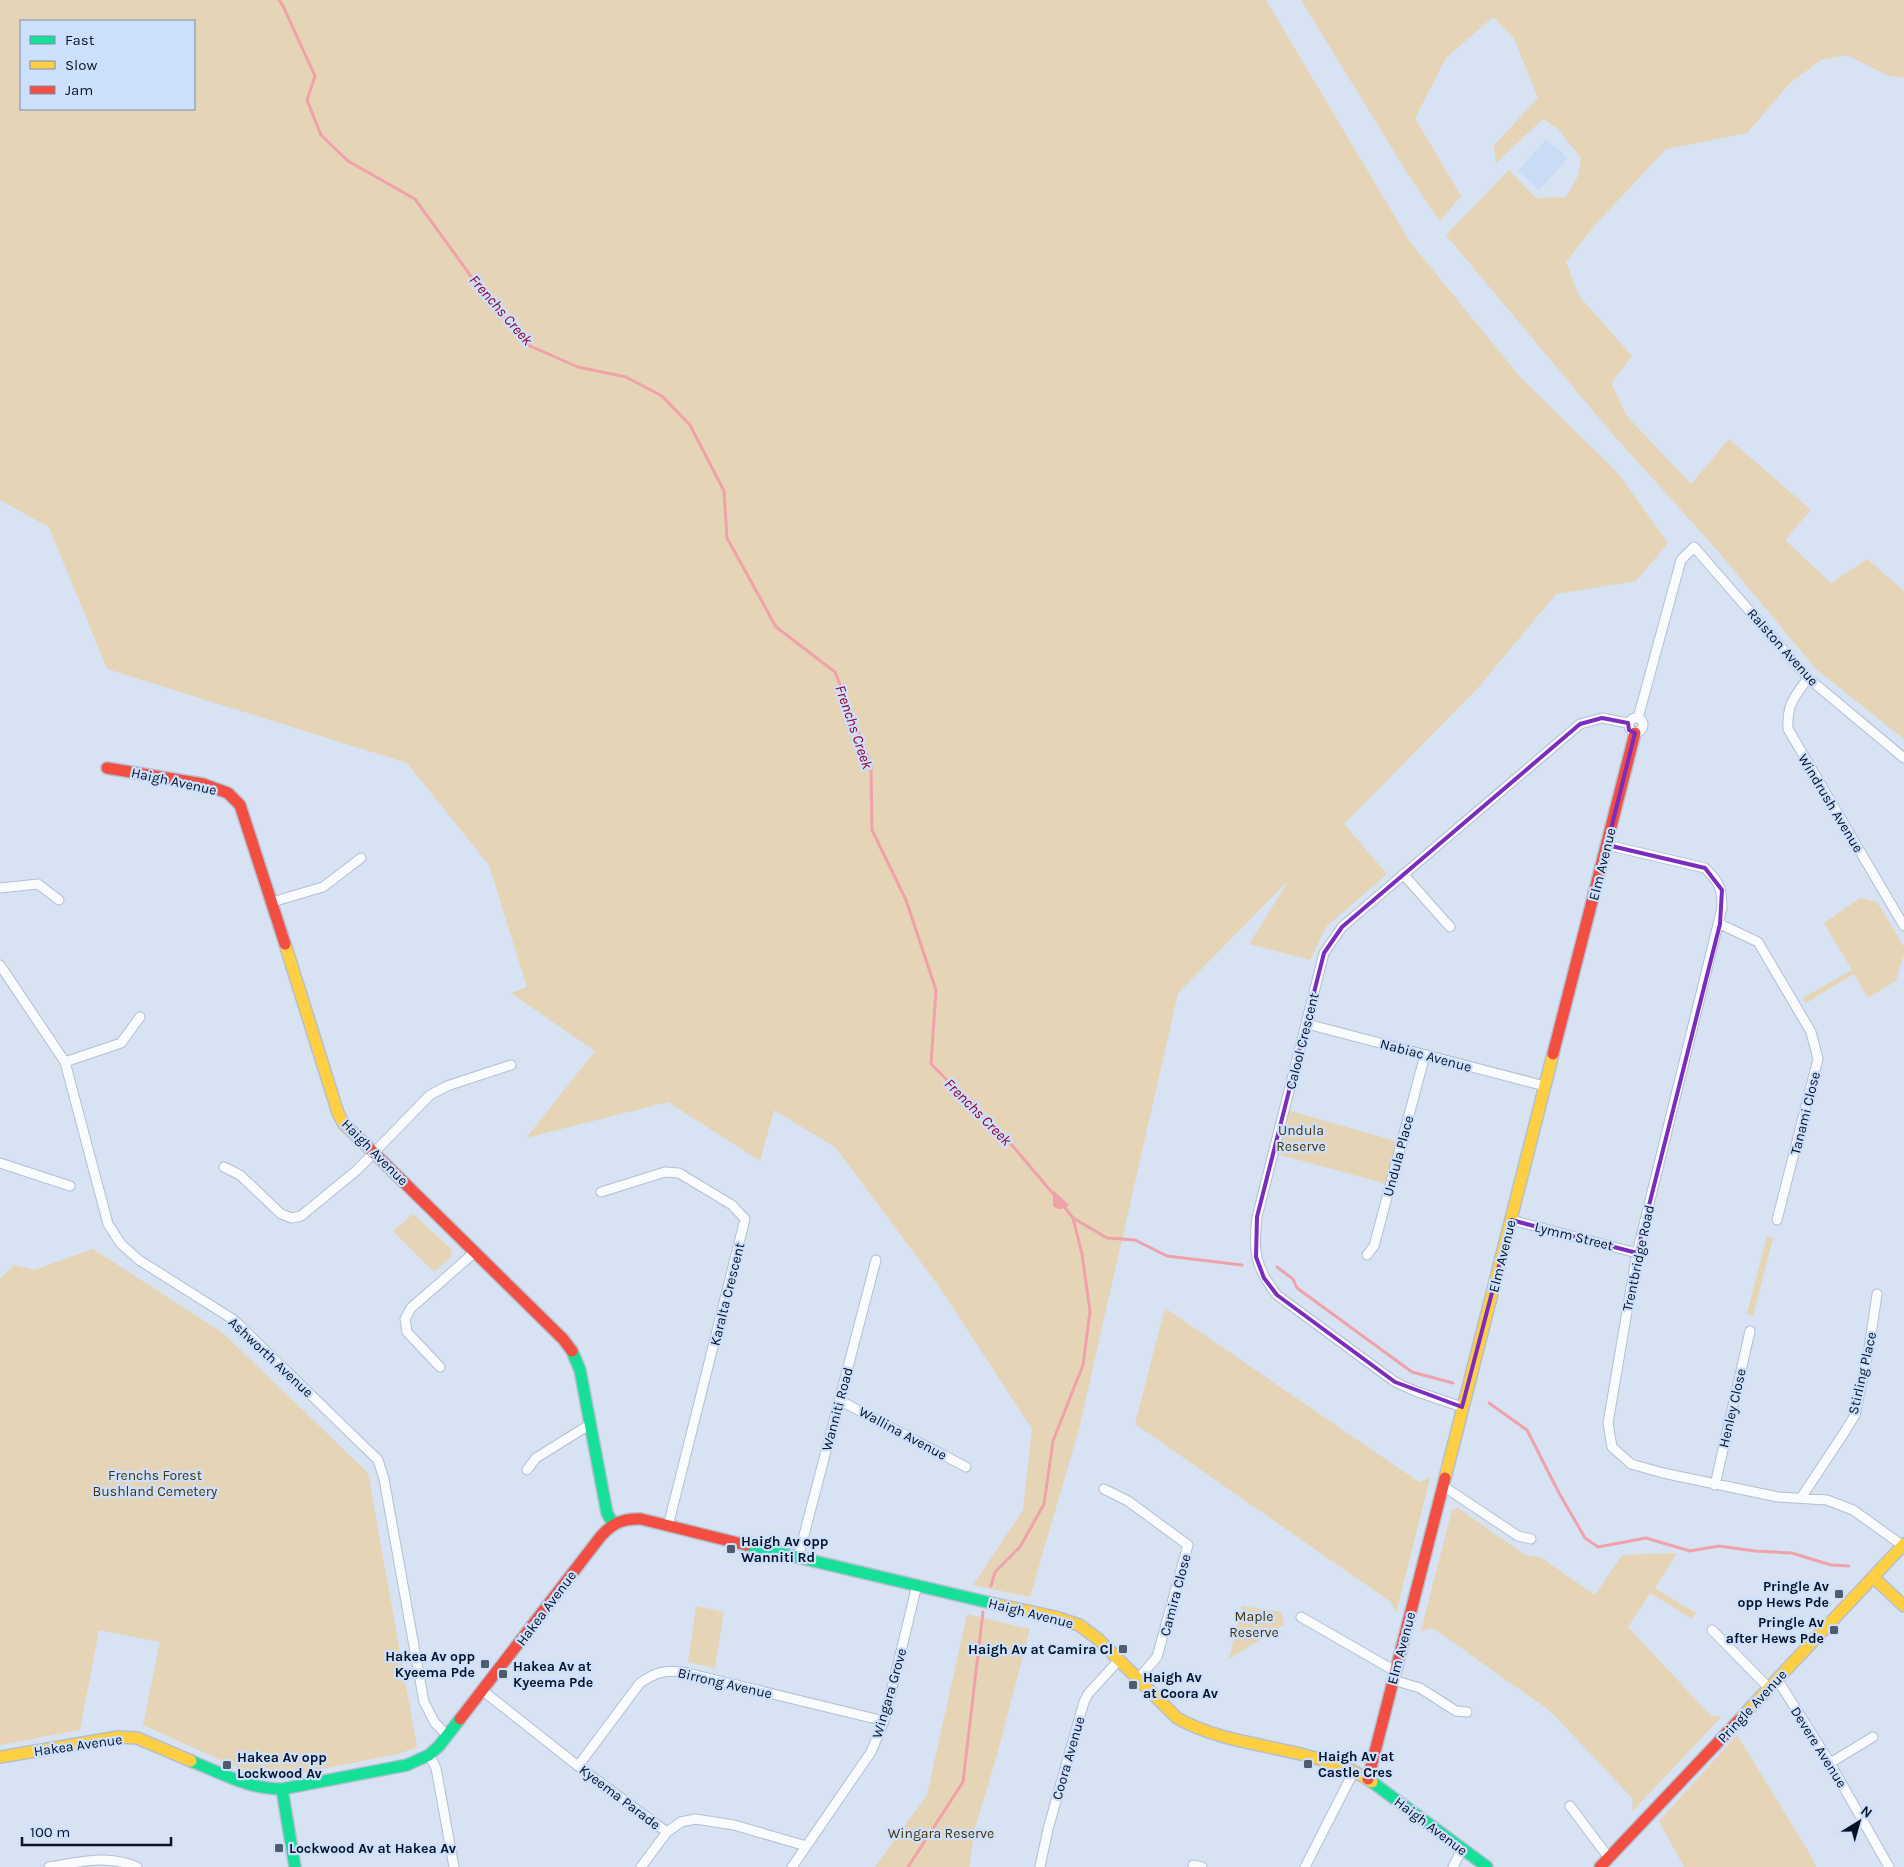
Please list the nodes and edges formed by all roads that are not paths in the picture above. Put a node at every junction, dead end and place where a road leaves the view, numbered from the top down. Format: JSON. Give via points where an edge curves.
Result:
{"nodes":[{"id":1,"x":1808,"y":678,"type":"junction"},
{"id":2,"x":1638,"y":718,"type":"junction"},
{"id":3,"x":1628,"y":723,"type":"junction"},
{"id":4,"x":1635,"y":733,"type":"junction"},
{"id":5,"x":1904,"y":758,"type":"edge"},
{"id":6,"x":107,"y":768,"type":"dead end"},
{"id":7,"x":1607,"y":845,"type":"junction"},
{"id":8,"x":361,"y":858,"type":"dead end"},
{"id":9,"x":1403,"y":874,"type":"junction"},
{"id":10,"x":0,"y":888,"type":"edge"},
{"id":11,"x":58,"y":900,"type":"dead end"},
{"id":12,"x":272,"y":902,"type":"junction"},
{"id":13,"x":1720,"y":924,"type":"junction"},
{"id":14,"x":1904,"y":926,"type":"edge"},
{"id":15,"x":1450,"y":928,"type":"dead end"},
{"id":16,"x":0,"y":965,"type":"edge"},
{"id":17,"x":140,"y":1017,"type":"dead end"},
{"id":18,"x":1307,"y":1024,"type":"junction"},
{"id":19,"x":1425,"y":1055,"type":"junction"},
{"id":20,"x":65,"y":1062,"type":"junction"},
{"id":21,"x":511,"y":1065,"type":"dead end"},
{"id":22,"x":1545,"y":1086,"type":"junction"},
{"id":23,"x":374,"y":1152,"type":"junction"},
{"id":24,"x":0,"y":1163,"type":"edge"},
{"id":25,"x":224,"y":1167,"type":"dead end"},
{"id":26,"x":70,"y":1186,"type":"dead end"},
{"id":27,"x":601,"y":1192,"type":"dead end"},
{"id":28,"x":1511,"y":1220,"type":"junction"},
{"id":29,"x":1777,"y":1220,"type":"dead end"},
{"id":30,"x":475,"y":1252,"type":"junction"},
{"id":31,"x":1637,"y":1253,"type":"junction"},
{"id":32,"x":1367,"y":1255,"type":"dead end"},
{"id":33,"x":876,"y":1260,"type":"dead end"},
{"id":34,"x":1877,"y":1294,"type":"dead end"},
{"id":35,"x":1750,"y":1331,"type":"dead end"},
{"id":36,"x":440,"y":1367,"type":"dead end"},
{"id":37,"x":839,"y":1400,"type":"junction"},
{"id":38,"x":1462,"y":1407,"type":"junction"},
{"id":39,"x":589,"y":1425,"type":"junction"},
{"id":40,"x":966,"y":1467,"type":"dead end"},
{"id":41,"x":527,"y":1470,"type":"dead end"},
{"id":42,"x":1715,"y":1485,"type":"junction"},
{"id":43,"x":1443,"y":1486,"type":"junction"},
{"id":44,"x":1104,"y":1489,"type":"dead end"},
{"id":45,"x":1801,"y":1498,"type":"junction"},
{"id":46,"x":628,"y":1518,"type":"joint"},
{"id":47,"x":613,"y":1524,"type":"junction"},
{"id":48,"x":668,"y":1526,"type":"junction"},
{"id":49,"x":1531,"y":1539,"type":"dead end"},
{"id":50,"x":1903,"y":1545,"type":"edge"},
{"id":51,"x":798,"y":1558,"type":"junction"},
{"id":52,"x":1873,"y":1577,"type":"junction"},
{"id":53,"x":917,"y":1585,"type":"junction"},
{"id":54,"x":1904,"y":1606,"type":"edge"},
{"id":55,"x":1302,"y":1617,"type":"dead end"},
{"id":56,"x":1712,"y":1630,"type":"dead end"},
{"id":57,"x":1119,"y":1660,"type":"junction"},
{"id":58,"x":1394,"y":1675,"type":"junction"},
{"id":59,"x":1138,"y":1679,"type":"junction"},
{"id":60,"x":1773,"y":1684,"type":"junction"},
{"id":61,"x":482,"y":1691,"type":"junction"},
{"id":62,"x":1467,"y":1712,"type":"dead end"},
{"id":63,"x":884,"y":1720,"type":"junction"},
{"id":64,"x":448,"y":1736,"type":"junction"},
{"id":65,"x":1873,"y":1737,"type":"dead end"},
{"id":66,"x":429,"y":1755,"type":"junction"},
{"id":67,"x":0,"y":1757,"type":"edge"},
{"id":68,"x":1830,"y":1763,"type":"junction"},
{"id":69,"x":578,"y":1766,"type":"junction"},
{"id":70,"x":1354,"y":1771,"type":"junction"},
{"id":71,"x":1368,"y":1778,"type":"junction"},
{"id":72,"x":282,"y":1789,"type":"junction"},
{"id":73,"x":1570,"y":1806,"type":"dead end"},
{"id":74,"x":666,"y":1832,"type":"junction"},
{"id":75,"x":806,"y":1846,"type":"junction"},
{"id":76,"x":1462,"y":1849,"type":"junction"},
{"id":77,"x":1610,"y":1858,"type":"junction"},
{"id":78,"x":49,"y":1867,"type":"edge"},
{"id":79,"x":137,"y":1867,"type":"edge"},
{"id":80,"x":295,"y":1867,"type":"edge"},
{"id":81,"x":454,"y":1867,"type":"edge"},
{"id":82,"x":641,"y":1867,"type":"edge"},
{"id":83,"x":792,"y":1867,"type":"edge"},
{"id":84,"x":1040,"y":1867,"type":"edge"},
{"id":85,"x":1305,"y":1867,"type":"edge"},
{"id":86,"x":1453,"y":1867,"type":"edge"},
{"id":87,"x":1487,"y":1867,"type":"edge"},
{"id":88,"x":1600,"y":1867,"type":"edge"},
{"id":89,"x":1890,"y":1867,"type":"edge"}],
"edges":[{"from":1,"to":2,"type":"street","name":"Ralston Avenue","via":[[1694,547],[1681,560]]},
{"from":1,"to":5,"type":"street","name":"Ralston Avenue"},
{"from":1,"to":14,"type":"street","name":"Windrush Avenue","via":[[1790,704],[1788,729]]},
{"from":2,"to":3,"type":"street"},
{"from":2,"to":4,"type":"street","via":[[1643,727]]},
{"from":3,"to":4,"type":"street"},
{"from":3,"to":9,"type":"street","name":"Calool Crescent","via":[[1602,718],[1580,724]]},
{"from":4,"to":7,"type":"street","name":"Elm Avenue"},
{"from":6,"to":12,"type":"street","name":"Haigh Avenue","via":[[203,784],[228,793],[240,805]]},
{"from":7,"to":13,"type":"street","name":"Trentbridge Road","via":[[1705,868],[1722,890]]},
{"from":7,"to":22,"type":"street","name":"Elm Avenue"},
{"from":8,"to":12,"type":"street","via":[[324,888]]},
{"from":9,"to":15,"type":"street"},
{"from":9,"to":18,"type":"street","name":"Calool Crescent","via":[[1342,927],[1324,953]]},
{"from":10,"to":11,"type":"street","via":[[38,884]]},
{"from":12,"to":23,"type":"street","name":"Haigh Avenue","via":[[338,1113],[344,1124]]},
{"from":13,"to":29,"type":"street","name":"Tanami Close","via":[[1758,942],[1811,1032],[1818,1059]]},
{"from":13,"to":31,"type":"street","name":"Trentbridge Road"},
{"from":16,"to":20,"type":"street","name":"Ashworth Avenue"},
{"from":17,"to":20,"type":"street","via":[[120,1043]]},
{"from":18,"to":19,"type":"street","name":"Nabiac Avenue"},
{"from":18,"to":38,"type":"street","name":"Calool Crescent","via":[[1257,1217],[1256,1257],[1264,1278],[1277,1295],[1395,1382]]},
{"from":19,"to":22,"type":"street","name":"Nabiac Avenue"},
{"from":19,"to":32,"type":"street","name":"Undula Place","via":[[1374,1246]]},
{"from":20,"to":64,"type":"street","name":"Ashworth Avenue","via":[[108,1224],[121,1244],[139,1260],[234,1320],[378,1460],[424,1702],[434,1723]]},
{"from":21,"to":23,"type":"street","via":[[447,1086],[430,1095]]},
{"from":22,"to":28,"type":"street","name":"Elm Avenue"},
{"from":23,"to":25,"type":"street","via":[[301,1216],[292,1218],[281,1214],[240,1175]]},
{"from":23,"to":30,"type":"street","name":"Haigh Avenue"},
{"from":24,"to":26,"type":"street"},
{"from":27,"to":48,"type":"street","name":"Karalta Crescent","via":[[665,1172],[679,1173],[732,1205],[745,1219]]},
{"from":28,"to":31,"type":"street","name":"Lymm Street"},
{"from":28,"to":38,"type":"street","name":"Elm Avenue"},
{"from":30,"to":36,"type":"street","via":[[411,1308],[405,1319],[407,1332]]},
{"from":30,"to":39,"type":"street","name":"Haigh Avenue","via":[[572,1351],[580,1370]]},
{"from":31,"to":42,"type":"street","name":"Trentbridge Road","via":[[1608,1423],[1612,1448],[1631,1464]]},
{"from":33,"to":37,"type":"street","name":"Wanniti Road"},
{"from":34,"to":45,"type":"street","name":"Stirling Place","via":[[1855,1415]]},
{"from":35,"to":42,"type":"street","name":"Henley Close"},
{"from":37,"to":40,"type":"street","name":"Wallina Avenue"},
{"from":37,"to":51,"type":"street","name":"Wanniti Road"},
{"from":38,"to":43,"type":"street","name":"Elm Avenue"},
{"from":39,"to":41,"type":"street","via":[[536,1458]]},
{"from":39,"to":47,"type":"street","name":"Haigh Avenue","via":[[607,1513]]},
{"from":42,"to":45,"type":"street","name":"Trentbridge Road"},
{"from":43,"to":49,"type":"street","via":[[1518,1536]]},
{"from":43,"to":58,"type":"street","name":"Elm Avenue"},
{"from":44,"to":59,"type":"street","name":"Camira Close","via":[[1128,1501],[1188,1545],[1157,1657]]},
{"from":45,"to":50,"type":"street","name":"Trentbridge Road","via":[[1827,1500],[1853,1510]]},
{"from":46,"to":47,"type":"street","name":"Hakea Avenue"},
{"from":46,"to":48,"type":"street","name":"Haigh Avenue"},
{"from":47,"to":61,"type":"street","name":"Hakea Avenue"},
{"from":48,"to":51,"type":"street","name":"Haigh Avenue"},
{"from":50,"to":52,"type":"street","name":"Pringle Avenue"},
{"from":51,"to":53,"type":"street","name":"Haigh Avenue"},
{"from":52,"to":54,"type":"street"},
{"from":52,"to":60,"type":"street","name":"Pringle Avenue"},
{"from":53,"to":57,"type":"street","name":"Haigh Avenue","via":[[1079,1625]]},
{"from":53,"to":63,"type":"street","name":"Wingara Grove"},
{"from":55,"to":58,"type":"street"},
{"from":56,"to":60,"type":"street","name":"Devere Avenue"},
{"from":57,"to":59,"type":"street","name":"Haigh Avenue"},
{"from":57,"to":84,"type":"street","name":"Coora Avenue","via":[[1084,1702]]},
{"from":58,"to":62,"type":"street","via":[[1456,1710]]},
{"from":58,"to":71,"type":"street","name":"Elm Avenue"},
{"from":59,"to":70,"type":"street","name":"Haigh Avenue","via":[[1177,1718],[1192,1727]]},
{"from":60,"to":68,"type":"street","name":"Devere Avenue"},
{"from":60,"to":77,"type":"street","name":"Pringle Avenue"},
{"from":61,"to":64,"type":"street","name":"Hakea Avenue"},
{"from":61,"to":69,"type":"street","name":"Kyeema Parade"},
{"from":63,"to":69,"type":"street","name":"Birrong Avenue","via":[[668,1670],[640,1683]]},
{"from":63,"to":75,"type":"street","name":"Wingara Grove","via":[[871,1752]]},
{"from":64,"to":66,"type":"street","name":"Hakea Avenue"},
{"from":65,"to":68,"type":"street"},
{"from":66,"to":72,"type":"street","name":"Hakea Avenue","via":[[406,1766]]},
{"from":66,"to":81,"type":"street","via":[[436,1768]]},
{"from":67,"to":72,"type":"street","name":"Hakea Avenue","via":[[105,1738],[130,1738],[142,1740],[251,1786]]},
{"from":68,"to":89,"type":"street","name":"Devere Avenue"},
{"from":69,"to":74,"type":"street","name":"Kyeema Parade"},
{"from":70,"to":71,"type":"street","name":"Haigh Avenue"},
{"from":70,"to":85,"type":"street"},
{"from":71,"to":76,"type":"street","name":"Haigh Avenue"},
{"from":72,"to":80,"type":"street"},
{"from":73,"to":77,"type":"street"},
{"from":74,"to":75,"type":"street","name":"Kyeema Parade","via":[[681,1822],[695,1819],[734,1825]]},
{"from":74,"to":82,"type":"street"},
{"from":75,"to":83,"type":"street","name":"Wingara Grove"},
{"from":76,"to":86,"type":"street"},
{"from":76,"to":87,"type":"street","name":"Haigh Avenue"},
{"from":77,"to":88,"type":"street","name":"Pringle Avenue"},
{"from":78,"to":79,"type":"street","via":[[92,1859],[124,1861]]}]}
